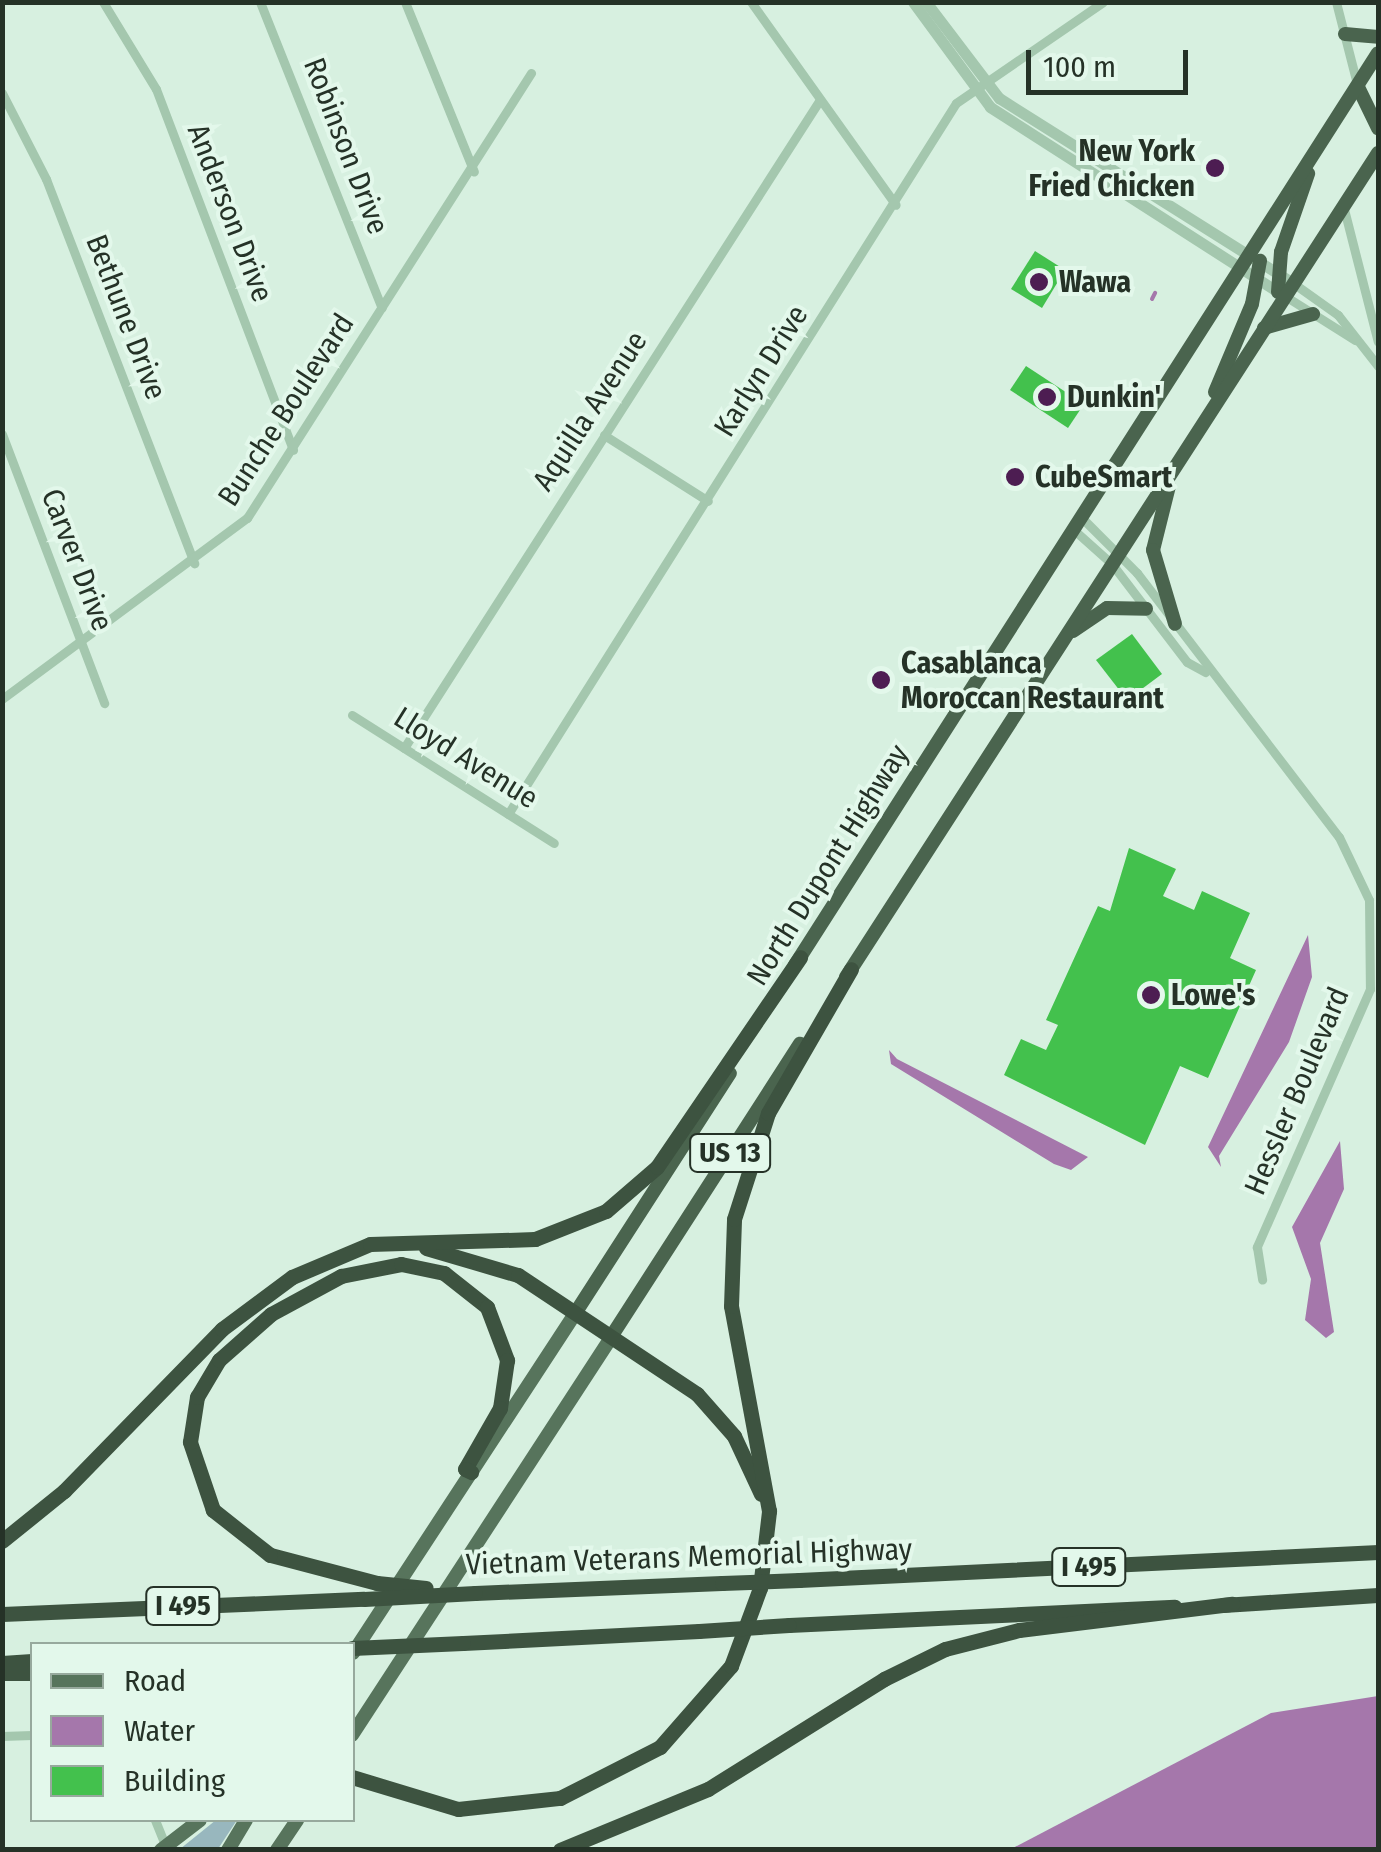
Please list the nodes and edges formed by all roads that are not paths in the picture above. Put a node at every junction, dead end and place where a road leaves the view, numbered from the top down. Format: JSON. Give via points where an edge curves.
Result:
{"nodes":[{"id":1,"x":104,"y":2,"type":"edge"},
{"id":2,"x":260,"y":2,"type":"edge"},
{"id":3,"x":405,"y":2,"type":"edge"},
{"id":4,"x":752,"y":2,"type":"edge"},
{"id":5,"x":913,"y":2,"type":"edge"},
{"id":6,"x":926,"y":2,"type":"edge"},
{"id":7,"x":1103,"y":2,"type":"edge"},
{"id":8,"x":1336,"y":2,"type":"edge"},
{"id":9,"x":1088,"y":7,"type":"edge"},
{"id":10,"x":1345,"y":34,"type":"junction"},
{"id":11,"x":1378,"y":37,"type":"edge"},
{"id":12,"x":1378,"y":52,"type":"edge"},
{"id":13,"x":532,"y":73,"type":"dead end"},
{"id":14,"x":1358,"y":86,"type":"junction"},
{"id":15,"x":980,"y":88,"type":"junction"},
{"id":16,"x":2,"y":93,"type":"edge"},
{"id":17,"x":820,"y":100,"type":"junction"},
{"id":18,"x":1378,"y":128,"type":"edge"},
{"id":19,"x":1378,"y":153,"type":"edge"},
{"id":20,"x":1310,"y":164,"type":"junction"},
{"id":21,"x":474,"y":172,"type":"junction"},
{"id":22,"x":1342,"y":204,"type":"junction"},
{"id":23,"x":896,"y":205,"type":"junction"},
{"id":24,"x":1255,"y":259,"type":"junction"},
{"id":25,"x":1243,"y":270,"type":"junction"},
{"id":26,"x":1257,"y":279,"type":"junction"},
{"id":27,"x":1284,"y":286,"type":"junction"},
{"id":28,"x":382,"y":308,"type":"junction"},
{"id":29,"x":1314,"y":314,"type":"junction"},
{"id":30,"x":1264,"y":328,"type":"junction"},
{"id":31,"x":1357,"y":342,"type":"junction"},
{"id":32,"x":1378,"y":342,"type":"edge"},
{"id":33,"x":1378,"y":366,"type":"edge"},
{"id":34,"x":1198,"y":430,"type":"junction"},
{"id":35,"x":2,"y":434,"type":"edge"},
{"id":36,"x":604,"y":435,"type":"junction"},
{"id":37,"x":293,"y":450,"type":"junction"},
{"id":38,"x":1178,"y":462,"type":"junction"},
{"id":39,"x":708,"y":501,"type":"junction"},
{"id":40,"x":1078,"y":524,"type":"junction"},
{"id":41,"x":1115,"y":559,"type":"junction"},
{"id":42,"x":194,"y":563,"type":"junction"},
{"id":43,"x":1146,"y":608,"type":"junction"},
{"id":44,"x":1175,"y":624,"type":"junction"},
{"id":45,"x":1064,"y":637,"type":"junction"},
{"id":46,"x":82,"y":642,"type":"junction"},
{"id":47,"x":1207,"y":674,"type":"junction"},
{"id":48,"x":2,"y":700,"type":"edge"},
{"id":49,"x":104,"y":703,"type":"dead end"},
{"id":50,"x":352,"y":715,"type":"dead end"},
{"id":51,"x":404,"y":748,"type":"junction"},
{"id":52,"x":508,"y":814,"type":"junction"},
{"id":53,"x":554,"y":843,"type":"dead end"},
{"id":54,"x":800,"y":958,"type":"junction"},
{"id":55,"x":852,"y":969,"type":"junction"},
{"id":56,"x":319,"y":1263,"type":"junction"},
{"id":57,"x":1262,"y":1280,"type":"dead end"},
{"id":58,"x":576,"y":1312,"type":"junction"},
{"id":59,"x":611,"y":1338,"type":"junction"},
{"id":60,"x":470,"y":1472,"type":"junction"},
{"id":61,"x":2,"y":1541,"type":"edge"},
{"id":62,"x":767,"y":1546,"type":"junction"},
{"id":63,"x":1378,"y":1552,"type":"edge"},
{"id":64,"x":475,"y":1594,"type":"junction"},
{"id":65,"x":1378,"y":1595,"type":"edge"},
{"id":66,"x":1232,"y":1604,"type":"junction"},
{"id":67,"x":2,"y":1614,"type":"edge"},
{"id":68,"x":355,"y":1646,"type":"edge"},
{"id":69,"x":355,"y":1651,"type":"edge"},
{"id":70,"x":30,"y":1661,"type":"edge"},
{"id":71,"x":2,"y":1663,"type":"edge"},
{"id":72,"x":2,"y":1673,"type":"edge"},
{"id":73,"x":30,"y":1673,"type":"edge"},
{"id":74,"x":355,"y":1730,"type":"edge"},
{"id":75,"x":30,"y":1735,"type":"edge"},
{"id":76,"x":2,"y":1736,"type":"edge"},
{"id":77,"x":360,"y":1781,"type":"edge"},
{"id":78,"x":156,"y":1822,"type":"edge"},
{"id":79,"x":197,"y":1822,"type":"edge"},
{"id":80,"x":245,"y":1822,"type":"edge"},
{"id":81,"x":298,"y":1822,"type":"edge"},
{"id":82,"x":299,"y":1822,"type":"edge"},
{"id":83,"x":164,"y":1848,"type":"edge"},
{"id":84,"x":228,"y":1850,"type":"edge"},
{"id":85,"x":277,"y":1850,"type":"edge"},
{"id":86,"x":289,"y":1850,"type":"edge"},
{"id":87,"x":560,"y":1850,"type":"edge"}],
"edges":[{"from":1,"to":37,"type":"street","name":"Anderson Drive","via":[[156,89]]},
{"from":2,"to":28,"type":"street","name":"Robinson Drive"},
{"from":3,"to":21,"type":"street"},
{"from":4,"to":17,"type":"street"},
{"from":5,"to":15,"type":"street"},
{"from":6,"to":15,"type":"street"},
{"from":7,"to":9,"type":"street","name":"Karlyn Drive"},
{"from":8,"to":10,"type":"street"},
{"from":9,"to":15,"type":"street","name":"Karlyn Drive"},
{"from":10,"to":11,"type":"highway"},
{"from":10,"to":14,"type":"street"},
{"from":12,"to":14,"type":"highway","name":"North Dupont Highway","number":"US 13"},
{"from":13,"to":21,"type":"street","name":"Bunche Boulevard"},
{"from":14,"to":18,"type":"highway"},
{"from":14,"to":20,"type":"highway","name":"North Dupont Highway","number":"US 13"},
{"from":15,"to":23,"type":"street","name":"Karlyn Drive","via":[[947,115]]},
{"from":15,"to":24,"type":"street"},
{"from":15,"to":25,"type":"street"},
{"from":16,"to":42,"type":"street","name":"Bethune Drive","via":[[46,178]]},
{"from":17,"to":23,"type":"street"},
{"from":17,"to":36,"type":"street","name":"Aquilla Avenue"},
{"from":19,"to":22,"type":"highway","number":"US 13"},
{"from":20,"to":24,"type":"highway","name":"North Dupont Highway","number":"US 13"},
{"from":20,"to":27,"type":"highway"},
{"from":21,"to":28,"type":"street","name":"Bunche Boulevard"},
{"from":22,"to":27,"type":"highway","number":"US 13"},
{"from":22,"to":32,"type":"street"},
{"from":23,"to":39,"type":"street","name":"Karlyn Drive"},
{"from":24,"to":25,"type":"highway","name":"North Dupont Highway","number":"US 13"},
{"from":24,"to":26,"type":"highway"},
{"from":24,"to":27,"type":"street"},
{"from":25,"to":26,"type":"street"},
{"from":25,"to":40,"type":"highway","name":"North Dupont Highway","number":"US 13"},
{"from":26,"to":27,"type":"street"},
{"from":26,"to":34,"type":"highway"},
{"from":27,"to":29,"type":"street"},
{"from":27,"to":30,"type":"highway","number":"US 13"},
{"from":27,"to":31,"type":"street","via":[[1338,315]]},
{"from":28,"to":37,"type":"street","name":"Bunche Boulevard"},
{"from":29,"to":30,"type":"highway"},
{"from":29,"to":31,"type":"street"},
{"from":30,"to":34,"type":"highway","number":"US 13"},
{"from":31,"to":33,"type":"street"},
{"from":34,"to":38,"type":"highway","number":"US 13"},
{"from":35,"to":46,"type":"street","name":"Carver Drive"},
{"from":36,"to":39,"type":"street"},
{"from":36,"to":51,"type":"street","name":"Aquilla Avenue"},
{"from":37,"to":42,"type":"street","name":"Bunche Boulevard","via":[[248,518]]},
{"from":38,"to":41,"type":"highway","number":"US 13"},
{"from":38,"to":44,"type":"highway","via":[[1153,550]]},
{"from":39,"to":52,"type":"street","name":"Karlyn Drive"},
{"from":40,"to":41,"type":"street","name":"Hessler Boulevard"},
{"from":40,"to":54,"type":"highway","name":"North Dupont Highway","number":"US 13"},
{"from":41,"to":43,"type":"street","name":"Hessler Boulevard"},
{"from":41,"to":44,"type":"street","name":"Hessler Boulevard"},
{"from":41,"to":45,"type":"highway","number":"US 13"},
{"from":42,"to":46,"type":"street","name":"Bunche Boulevard"},
{"from":43,"to":45,"type":"highway","via":[[1107,608]]},
{"from":43,"to":47,"type":"street","name":"Hessler Boulevard","via":[[1187,662]]},
{"from":44,"to":47,"type":"street","name":"Hessler Boulevard"},
{"from":45,"to":55,"type":"highway","number":"US 13"},
{"from":46,"to":48,"type":"street","name":"Bunche Boulevard"},
{"from":46,"to":49,"type":"street","name":"Carver Drive"},
{"from":47,"to":57,"type":"street","name":"Hessler Boulevard","via":[[1339,837],[1360,874],[1373,921],[1370,989],[1257,1247]]},
{"from":50,"to":51,"type":"street","name":"Lloyd Avenue"},
{"from":51,"to":52,"type":"street","name":"Lloyd Avenue"},
{"from":52,"to":53,"type":"street","name":"Lloyd Avenue"},
{"from":54,"to":56,"type":"highway","via":[[658,1167],[606,1211],[536,1239],[380,1243]]},
{"from":54,"to":58,"type":"highway","name":"North Dupont Highway","number":"US 13"},
{"from":55,"to":59,"type":"highway","number":"US 13"},
{"from":55,"to":62,"type":"highway","via":[[768,1114],[732,1232],[732,1306],[767,1481]]},
{"from":56,"to":58,"type":"highway","via":[[380,1250],[454,1252],[508,1270]]},
{"from":56,"to":61,"type":"highway","via":[[222,1329],[64,1491]]},
{"from":58,"to":59,"type":"highway"},
{"from":58,"to":60,"type":"main road","name":"North Dupont Highway","number":"US 13"},
{"from":59,"to":62,"type":"highway","via":[[697,1394],[728,1426],[757,1481]]},
{"from":59,"to":74,"type":"main road","number":"US 13"},
{"from":60,"to":64,"type":"highway","bridge":true,"via":[[465,1470],[500,1408],[507,1360],[487,1307],[444,1273],[401,1264],[341,1276],[270,1314],[219,1360],[197,1397],[190,1442],[213,1510],[282,1560],[377,1582]]},
{"from":60,"to":68,"type":"main road","name":"North Dupont Highway","number":"US 13"},
{"from":62,"to":77,"type":"highway","via":[[730,1666],[681,1729],[624,1771],[560,1798],[491,1810],[420,1802]]},
{"from":63,"to":64,"type":"highway","name":"Vietnam Veterans Memorial Highway","number":"I 495","bridge":true},
{"from":64,"to":67,"type":"highway","name":"Vietnam Veterans Memorial Highway","number":"I 495","bridge":true},
{"from":65,"to":66,"type":"highway","number":"I 495"},
{"from":66,"to":69,"type":"highway","number":"I 495","bridge":true},
{"from":66,"to":87,"type":"highway","via":[[1018,1630],[945,1650],[884,1678],[708,1790]]},
{"from":70,"to":71,"type":"highway"},
{"from":72,"to":73,"type":"highway"},
{"from":75,"to":76,"type":"street"},
{"from":78,"to":83,"type":"street"},
{"from":79,"to":83,"type":"main road"},
{"from":80,"to":84,"type":"main road"},
{"from":81,"to":85,"type":"main road"},
{"from":82,"to":86,"type":"main road"}]}
